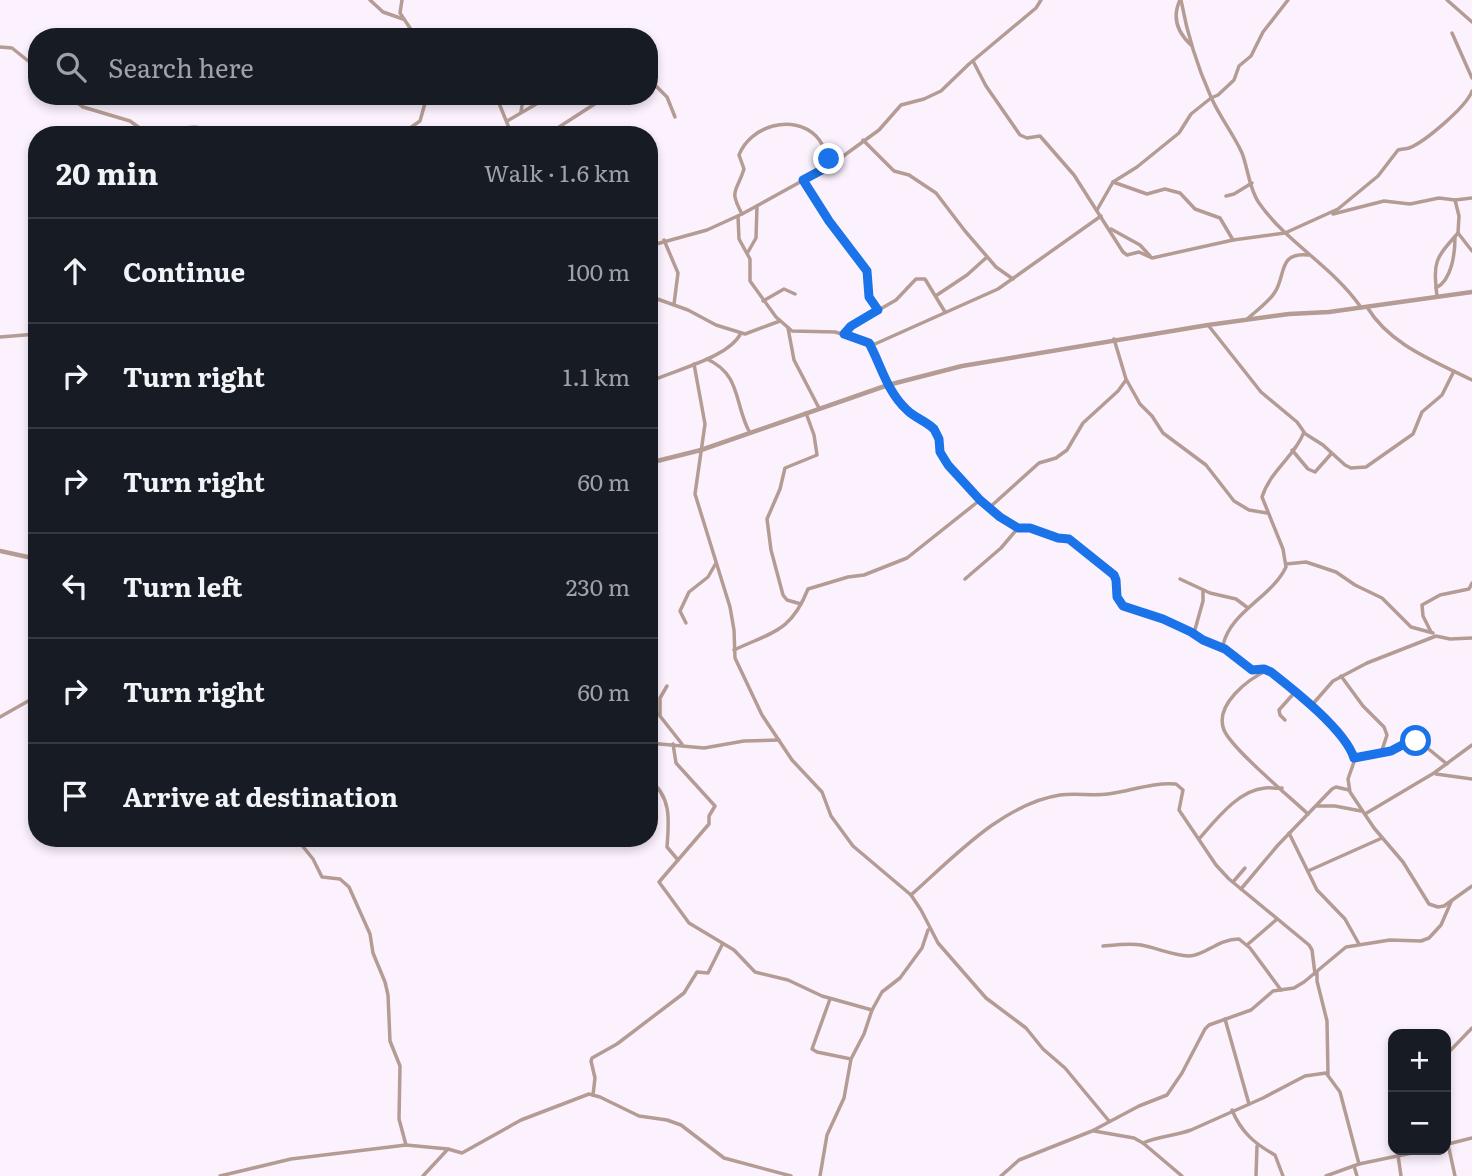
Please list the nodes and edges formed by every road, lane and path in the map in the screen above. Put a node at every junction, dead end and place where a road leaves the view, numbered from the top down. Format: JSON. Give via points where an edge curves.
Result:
{"nodes":[{"id":1,"x":370,"y":0,"type":"edge"},
{"id":2,"x":402,"y":0,"type":"edge"},
{"id":3,"x":1041,"y":0,"type":"edge"},
{"id":4,"x":1180,"y":0,"type":"edge"},
{"id":5,"x":1288,"y":0,"type":"edge"},
{"id":6,"x":1447,"y":0,"type":"edge"},
{"id":7,"x":403,"y":19,"type":"junction"},
{"id":8,"x":1471,"y":19,"type":"edge"},
{"id":9,"x":410,"y":28,"type":"edge"},
{"id":10,"x":1452,"y":33,"type":"dead end"},
{"id":11,"x":0,"y":47,"type":"edge"},
{"id":12,"x":1192,"y":47,"type":"junction"},
{"id":13,"x":28,"y":61,"type":"edge"},
{"id":14,"x":973,"y":61,"type":"junction"},
{"id":15,"x":1472,"y":78,"type":"edge"},
{"id":16,"x":658,"y":88,"type":"edge"},
{"id":17,"x":1472,"y":94,"type":"edge"},
{"id":18,"x":1211,"y":98,"type":"junction"},
{"id":19,"x":80,"y":105,"type":"edge"},
{"id":20,"x":424,"y":105,"type":"edge"},
{"id":21,"x":500,"y":105,"type":"edge"},
{"id":22,"x":524,"y":105,"type":"edge"},
{"id":23,"x":534,"y":105,"type":"edge"},
{"id":24,"x":593,"y":105,"type":"edge"},
{"id":25,"x":521,"y":112,"type":"junction"},
{"id":26,"x":675,"y":117,"type":"dead end"},
{"id":27,"x":507,"y":121,"type":"junction"},
{"id":28,"x":137,"y":126,"type":"edge"},
{"id":29,"x":413,"y":126,"type":"edge"},
{"id":30,"x":509,"y":126,"type":"edge"},
{"id":31,"x":561,"y":126,"type":"edge"},
{"id":32,"x":863,"y":140,"type":"junction"},
{"id":33,"x":831,"y":165,"type":"junction"},
{"id":34,"x":803,"y":180,"type":"junction"},
{"id":35,"x":1113,"y":182,"type":"junction"},
{"id":36,"x":1252,"y":184,"type":"junction"},
{"id":37,"x":1226,"y":196,"type":"dead end"},
{"id":38,"x":1472,"y":198,"type":"edge"},
{"id":39,"x":1455,"y":200,"type":"junction"},
{"id":40,"x":757,"y":206,"type":"junction"},
{"id":41,"x":1097,"y":211,"type":"junction"},
{"id":42,"x":740,"y":215,"type":"junction"},
{"id":43,"x":1328,"y":215,"type":"junction"},
{"id":44,"x":1101,"y":216,"type":"junction"},
{"id":45,"x":1109,"y":228,"type":"junction"},
{"id":46,"x":1285,"y":233,"type":"junction"},
{"id":47,"x":1457,"y":235,"type":"junction"},
{"id":48,"x":664,"y":240,"type":"junction"},
{"id":49,"x":1233,"y":240,"type":"junction"},
{"id":50,"x":658,"y":242,"type":"edge"},
{"id":51,"x":1472,"y":251,"type":"edge"},
{"id":52,"x":748,"y":252,"type":"junction"},
{"id":53,"x":1310,"y":255,"type":"junction"},
{"id":54,"x":988,"y":257,"type":"junction"},
{"id":55,"x":1152,"y":258,"type":"junction"},
{"id":56,"x":1013,"y":279,"type":"junction"},
{"id":57,"x":1436,"y":288,"type":"junction"},
{"id":58,"x":1472,"y":292,"type":"edge"},
{"id":59,"x":795,"y":294,"type":"dead end"},
{"id":60,"x":937,"y":295,"type":"junction"},
{"id":61,"x":1437,"y":296,"type":"junction"},
{"id":62,"x":658,"y":299,"type":"edge"},
{"id":63,"x":763,"y":301,"type":"junction"},
{"id":64,"x":674,"y":304,"type":"junction"},
{"id":65,"x":1363,"y":306,"type":"junction"},
{"id":66,"x":878,"y":310,"type":"junction"},
{"id":67,"x":945,"y":312,"type":"junction"},
{"id":68,"x":1247,"y":319,"type":"junction"},
{"id":69,"x":780,"y":321,"type":"junction"},
{"id":70,"x":1208,"y":325,"type":"junction"},
{"id":71,"x":788,"y":328,"type":"junction"},
{"id":72,"x":741,"y":333,"type":"junction"},
{"id":73,"x":844,"y":334,"type":"junction"},
{"id":74,"x":28,"y":335,"type":"edge"},
{"id":75,"x":0,"y":337,"type":"edge"},
{"id":76,"x":1114,"y":339,"type":"junction"},
{"id":77,"x":869,"y":343,"type":"junction"},
{"id":78,"x":707,"y":359,"type":"junction"},
{"id":79,"x":694,"y":364,"type":"junction"},
{"id":80,"x":1454,"y":371,"type":"junction"},
{"id":81,"x":658,"y":378,"type":"edge"},
{"id":82,"x":1126,"y":379,"type":"junction"},
{"id":83,"x":1472,"y":380,"type":"edge"},
{"id":84,"x":888,"y":385,"type":"junction"},
{"id":85,"x":819,"y":408,"type":"junction"},
{"id":86,"x":806,"y":413,"type":"junction"},
{"id":87,"x":750,"y":433,"type":"junction"},
{"id":88,"x":1304,"y":433,"type":"junction"},
{"id":89,"x":701,"y":450,"type":"junction"},
{"id":90,"x":1292,"y":450,"type":"junction"},
{"id":91,"x":1332,"y":454,"type":"junction"},
{"id":92,"x":658,"y":461,"type":"edge"},
{"id":93,"x":980,"y":500,"type":"junction"},
{"id":94,"x":989,"y":508,"type":"junction"},
{"id":95,"x":1268,"y":513,"type":"junction"},
{"id":96,"x":1018,"y":528,"type":"junction"},
{"id":97,"x":0,"y":551,"type":"edge"},
{"id":98,"x":28,"y":557,"type":"edge"},
{"id":99,"x":716,"y":563,"type":"junction"},
{"id":100,"x":1286,"y":564,"type":"junction"},
{"id":101,"x":965,"y":579,"type":"dead end"},
{"id":102,"x":1180,"y":579,"type":"dead end"},
{"id":103,"x":1472,"y":583,"type":"edge"},
{"id":104,"x":1203,"y":590,"type":"junction"},
{"id":105,"x":802,"y":605,"type":"junction"},
{"id":106,"x":1248,"y":608,"type":"junction"},
{"id":107,"x":686,"y":623,"type":"dead end"},
{"id":108,"x":1194,"y":634,"type":"junction"},
{"id":109,"x":1434,"y":635,"type":"junction"},
{"id":110,"x":1472,"y":638,"type":"edge"},
{"id":111,"x":1225,"y":649,"type":"junction"},
{"id":112,"x":734,"y":650,"type":"junction"},
{"id":113,"x":1268,"y":670,"type":"junction"},
{"id":114,"x":1340,"y":676,"type":"junction"},
{"id":115,"x":667,"y":686,"type":"dead end"},
{"id":116,"x":1295,"y":692,"type":"junction"},
{"id":117,"x":28,"y":701,"type":"edge"},
{"id":118,"x":1312,"y":706,"type":"junction"},
{"id":119,"x":0,"y":717,"type":"edge"},
{"id":120,"x":660,"y":717,"type":"joint"},
{"id":121,"x":1284,"y":720,"type":"dead end"},
{"id":122,"x":779,"y":740,"type":"junction"},
{"id":123,"x":658,"y":743,"type":"edge"},
{"id":124,"x":673,"y":744,"type":"junction"},
{"id":125,"x":684,"y":745,"type":"junction"},
{"id":126,"x":1472,"y":745,"type":"edge"},
{"id":127,"x":1381,"y":753,"type":"junction"},
{"id":128,"x":1354,"y":758,"type":"junction"},
{"id":129,"x":1447,"y":764,"type":"junction"},
{"id":130,"x":1433,"y":774,"type":"junction"},
{"id":131,"x":1472,"y":779,"type":"edge"},
{"id":132,"x":658,"y":787,"type":"edge"},
{"id":133,"x":1282,"y":788,"type":"junction"},
{"id":134,"x":1349,"y":790,"type":"junction"},
{"id":135,"x":1316,"y":806,"type":"junction"},
{"id":136,"x":1364,"y":813,"type":"junction"},
{"id":137,"x":1308,"y":814,"type":"junction"},
{"id":138,"x":1289,"y":833,"type":"junction"},
{"id":139,"x":1382,"y":838,"type":"junction"},
{"id":140,"x":1199,"y":839,"type":"junction"},
{"id":141,"x":303,"y":847,"type":"edge"},
{"id":142,"x":678,"y":860,"type":"junction"},
{"id":143,"x":1245,"y":868,"type":"dead end"},
{"id":144,"x":1308,"y":871,"type":"junction"},
{"id":145,"x":1233,"y":882,"type":"junction"},
{"id":146,"x":1472,"y":886,"type":"edge"},
{"id":147,"x":1241,"y":890,"type":"junction"},
{"id":148,"x":911,"y":895,"type":"junction"},
{"id":149,"x":1451,"y":902,"type":"junction"},
{"id":150,"x":1276,"y":920,"type":"junction"},
{"id":151,"x":928,"y":930,"type":"dead end"},
{"id":152,"x":722,"y":944,"type":"junction"},
{"id":153,"x":1360,"y":944,"type":"junction"},
{"id":154,"x":1247,"y":945,"type":"junction"},
{"id":155,"x":1103,"y":946,"type":"dead end"},
{"id":156,"x":1316,"y":973,"type":"junction"},
{"id":157,"x":1281,"y":990,"type":"junction"},
{"id":158,"x":830,"y":999,"type":"junction"},
{"id":159,"x":872,"y":1010,"type":"junction"},
{"id":160,"x":1225,"y":1019,"type":"junction"},
{"id":161,"x":1472,"y":1028,"type":"edge"},
{"id":162,"x":1451,"y":1050,"type":"edge"},
{"id":163,"x":851,"y":1059,"type":"junction"},
{"id":164,"x":1328,"y":1075,"type":"junction"},
{"id":165,"x":593,"y":1095,"type":"junction"},
{"id":166,"x":1249,"y":1104,"type":"junction"},
{"id":167,"x":1233,"y":1110,"type":"junction"},
{"id":168,"x":1109,"y":1121,"type":"junction"},
{"id":169,"x":1092,"y":1131,"type":"junction"},
{"id":170,"x":1472,"y":1138,"type":"edge"},
{"id":171,"x":1143,"y":1143,"type":"junction"},
{"id":172,"x":1451,"y":1143,"type":"edge"},
{"id":173,"x":406,"y":1145,"type":"junction"},
{"id":174,"x":1257,"y":1146,"type":"junction"},
{"id":175,"x":448,"y":1149,"type":"junction"},
{"id":176,"x":1392,"y":1155,"type":"edge"},
{"id":177,"x":1399,"y":1155,"type":"edge"},
{"id":178,"x":1450,"y":1155,"type":"edge"},
{"id":179,"x":1357,"y":1165,"type":"junction"},
{"id":180,"x":220,"y":1176,"type":"edge"},
{"id":181,"x":423,"y":1176,"type":"edge"},
{"id":182,"x":791,"y":1176,"type":"edge"},
{"id":183,"x":820,"y":1176,"type":"edge"},
{"id":184,"x":1001,"y":1176,"type":"edge"},
{"id":185,"x":1182,"y":1176,"type":"edge"},
{"id":186,"x":1256,"y":1176,"type":"edge"},
{"id":187,"x":1283,"y":1176,"type":"edge"},
{"id":188,"x":1326,"y":1176,"type":"edge"},
{"id":189,"x":1357,"y":1176,"type":"edge"},
{"id":190,"x":1401,"y":1176,"type":"edge"},
{"id":191,"x":1455,"y":1176,"type":"edge"}],
"edges":[{"from":1,"to":7,"type":"street","via":[[383,12]]},
{"from":2,"to":7,"type":"street"},
{"from":3,"to":14,"type":"street"},
{"from":4,"to":12,"type":"street"},
{"from":4,"to":12,"type":"street","via":[[1176,24]]},
{"from":5,"to":18,"type":"street","via":[[1251,56],[1239,66],[1234,80]]},
{"from":6,"to":8,"type":"street"},
{"from":7,"to":9,"type":"street"},
{"from":10,"to":15,"type":"street"},
{"from":11,"to":13,"type":"street","via":[[12,48]]},
{"from":12,"to":18,"type":"street"},
{"from":14,"to":32,"type":"street","via":[[941,91],[901,105]]},
{"from":14,"to":41,"type":"street","via":[[1020,135],[1041,137]]},
{"from":16,"to":26,"type":"street"},
{"from":17,"to":43,"type":"street","via":[[1425,138],[1395,152],[1378,176]]},
{"from":18,"to":35,"type":"street","via":[[1191,114],[1179,133]]},
{"from":18,"to":36,"type":"street","via":[[1232,131]]},
{"from":19,"to":28,"type":"street"},
{"from":20,"to":29,"type":"street","via":[[420,121]]},
{"from":21,"to":27,"type":"street"},
{"from":22,"to":25,"type":"street"},
{"from":23,"to":25,"type":"street"},
{"from":24,"to":31,"type":"street"},
{"from":25,"to":27,"type":"street"},
{"from":27,"to":30,"type":"street"},
{"from":32,"to":33,"type":"street"},
{"from":32,"to":54,"type":"street","via":[[894,171],[936,192]]},
{"from":33,"to":34,"type":"street"},
{"from":33,"to":42,"type":"street","via":[[820,141],[807,129],[782,124],[761,132],[739,155],[744,169],[734,193]]},
{"from":34,"to":40,"type":"street"},
{"from":34,"to":66,"type":"street","via":[[867,271],[869,297]]},
{"from":35,"to":41,"type":"street"},
{"from":35,"to":49,"type":"street","via":[[1147,194],[1165,189],[1180,193],[1195,209],[1220,218]]},
{"from":36,"to":37,"type":"street"},
{"from":36,"to":46,"type":"street","via":[[1258,202]]},
{"from":38,"to":39,"type":"street"},
{"from":39,"to":43,"type":"street","via":[[1384,201]]},
{"from":39,"to":47,"type":"street"},
{"from":40,"to":42,"type":"street"},
{"from":40,"to":52,"type":"street","via":[[756,238]]},
{"from":41,"to":44,"type":"street"},
{"from":42,"to":48,"type":"street","via":[[707,230]]},
{"from":42,"to":52,"type":"street","via":[[739,239]]},
{"from":43,"to":46,"type":"street"},
{"from":44,"to":45,"type":"street"},
{"from":44,"to":56,"type":"street"},
{"from":45,"to":55,"type":"street","via":[[1137,243]]},
{"from":45,"to":55,"type":"street","via":[[1126,255],[1139,252]]},
{"from":46,"to":49,"type":"street"},
{"from":46,"to":53,"type":"street"},
{"from":47,"to":51,"type":"street"},
{"from":47,"to":57,"type":"street","via":[[1443,285]]},
{"from":47,"to":57,"type":"street","via":[[1435,265]]},
{"from":48,"to":50,"type":"street"},
{"from":48,"to":64,"type":"street","via":[[678,272]]},
{"from":49,"to":55,"type":"street"},
{"from":52,"to":63,"type":"street","via":[[750,281]]},
{"from":53,"to":65,"type":"street"},
{"from":53,"to":68,"type":"street","via":[[1298,254],[1288,260],[1275,292]]},
{"from":54,"to":56,"type":"street"},
{"from":54,"to":60,"type":"street"},
{"from":56,"to":67,"type":"street"},
{"from":57,"to":61,"type":"street"},
{"from":58,"to":61,"type":"street"},
{"from":59,"to":63,"type":"street","via":[[783,289]]},
{"from":60,"to":66,"type":"street","via":[[925,279],[916,279],[901,296]]},
{"from":60,"to":67,"type":"street"},
{"from":61,"to":65,"type":"street"},
{"from":62,"to":64,"type":"street"},
{"from":63,"to":69,"type":"street"},
{"from":64,"to":72,"type":"street"},
{"from":65,"to":68,"type":"street"},
{"from":65,"to":80,"type":"street","via":[[1414,352]]},
{"from":66,"to":73,"type":"street"},
{"from":67,"to":77,"type":"street","via":[[879,344]]},
{"from":68,"to":70,"type":"street"},
{"from":69,"to":71,"type":"street"},
{"from":69,"to":72,"type":"street"},
{"from":70,"to":76,"type":"street"},
{"from":70,"to":88,"type":"street","via":[[1261,392]]},
{"from":71,"to":73,"type":"street"},
{"from":71,"to":85,"type":"street","via":[[794,360]]},
{"from":72,"to":78,"type":"street","via":[[734,343]]},
{"from":73,"to":77,"type":"street"},
{"from":74,"to":75,"type":"street"},
{"from":76,"to":82,"type":"street"},
{"from":76,"to":84,"type":"street","via":[[962,366]]},
{"from":77,"to":84,"type":"street"},
{"from":78,"to":79,"type":"street"},
{"from":78,"to":87,"type":"street","via":[[729,374]]},
{"from":79,"to":81,"type":"street"},
{"from":79,"to":89,"type":"street","via":[[705,424]]},
{"from":80,"to":83,"type":"street"},
{"from":80,"to":91,"type":"street","via":[[1443,395],[1422,412],[1413,434],[1366,467],[1351,468]]},
{"from":82,"to":94,"type":"street","via":[[1083,424],[1067,450],[1040,463]]},
{"from":82,"to":95,"type":"street","via":[[1163,433],[1206,466],[1234,501]]},
{"from":84,"to":85,"type":"street"},
{"from":84,"to":93,"type":"street","via":[[907,411],[934,429],[943,457]]},
{"from":85,"to":86,"type":"street"},
{"from":86,"to":87,"type":"street"},
{"from":86,"to":105,"type":"street","via":[[817,454],[785,468],[767,519],[783,595]]},
{"from":87,"to":89,"type":"street"},
{"from":88,"to":90,"type":"street"},
{"from":88,"to":91,"type":"street"},
{"from":89,"to":92,"type":"street"},
{"from":89,"to":99,"type":"street","via":[[694,489]]},
{"from":90,"to":91,"type":"street","via":[[1315,472]]},
{"from":90,"to":95,"type":"street","via":[[1265,486],[1261,500]]},
{"from":93,"to":94,"type":"street"},
{"from":93,"to":105,"type":"street","via":[[907,558],[807,590]]},
{"from":94,"to":96,"type":"street"},
{"from":95,"to":100,"type":"street"},
{"from":96,"to":101,"type":"street"},
{"from":96,"to":108,"type":"street","via":[[1073,541],[1114,575],[1123,606]]},
{"from":97,"to":98,"type":"street"},
{"from":99,"to":107,"type":"street","via":[[708,577],[688,592],[680,611]]},
{"from":99,"to":112,"type":"street","via":[[730,607]]},
{"from":100,"to":106,"type":"street","via":[[1277,581]]},
{"from":100,"to":109,"type":"street","via":[[1306,562],[1336,572],[1382,598],[1411,627]]},
{"from":102,"to":104,"type":"street"},
{"from":103,"to":109,"type":"street","via":[[1469,589],[1440,595],[1422,605]]},
{"from":104,"to":106,"type":"street","via":[[1236,599]]},
{"from":104,"to":108,"type":"street"},
{"from":105,"to":112,"type":"street","via":[[771,635]]},
{"from":106,"to":111,"type":"street","via":[[1224,639]]},
{"from":108,"to":111,"type":"street"},
{"from":109,"to":110,"type":"street"},
{"from":109,"to":114,"type":"street"},
{"from":111,"to":113,"type":"street","via":[[1252,670]]},
{"from":112,"to":122,"type":"street","via":[[762,715]]},
{"from":113,"to":116,"type":"street"},
{"from":113,"to":133,"type":"street","via":[[1231,699],[1225,707],[1223,729]]},
{"from":114,"to":118,"type":"street"},
{"from":114,"to":127,"type":"street","via":[[1387,731]]},
{"from":115,"to":120,"type":"street","via":[[660,698]]},
{"from":116,"to":118,"type":"street"},
{"from":116,"to":121,"type":"street","via":[[1279,710]]},
{"from":117,"to":119,"type":"street"},
{"from":118,"to":128,"type":"street","via":[[1340,735]]},
{"from":120,"to":125,"type":"street"},
{"from":122,"to":125,"type":"street","via":[[704,748]]},
{"from":122,"to":148,"type":"street","via":[[822,792],[831,816],[853,846]]},
{"from":123,"to":124,"type":"street"},
{"from":124,"to":125,"type":"street"},
{"from":124,"to":142,"type":"street","via":[[676,763],[715,806],[709,824]]},
{"from":126,"to":129,"type":"street"},
{"from":127,"to":128,"type":"street"},
{"from":127,"to":129,"type":"street","via":[[1413,740]]},
{"from":128,"to":134,"type":"street"},
{"from":129,"to":130,"type":"street"},
{"from":130,"to":131,"type":"street"},
{"from":130,"to":136,"type":"street"},
{"from":132,"to":142,"type":"street","via":[[668,820],[667,848]]},
{"from":133,"to":137,"type":"street"},
{"from":133,"to":140,"type":"street","via":[[1265,788],[1235,801]]},
{"from":134,"to":135,"type":"street","via":[[1336,787]]},
{"from":134,"to":136,"type":"street"},
{"from":135,"to":136,"type":"street"},
{"from":135,"to":137,"type":"street"},
{"from":136,"to":139,"type":"street"},
{"from":137,"to":138,"type":"street"},
{"from":138,"to":144,"type":"street"},
{"from":138,"to":147,"type":"street"},
{"from":139,"to":144,"type":"street"},
{"from":139,"to":149,"type":"street","via":[[1429,904],[1438,907]]},
{"from":140,"to":145,"type":"street"},
{"from":140,"to":148,"type":"street","via":[[1179,814],[1183,790],[1176,784],[1102,795],[1060,795],[1045,798],[980,833]]},
{"from":141,"to":173,"type":"street","via":[[322,877],[340,879],[349,887],[370,934],[388,995],[390,1041],[400,1066],[399,1119]]},
{"from":142,"to":152,"type":"street","via":[[659,882],[689,923]]},
{"from":143,"to":145,"type":"street"},
{"from":144,"to":153,"type":"street","via":[[1320,894],[1345,919]]},
{"from":145,"to":147,"type":"street"},
{"from":146,"to":149,"type":"street"},
{"from":147,"to":150,"type":"street"},
{"from":148,"to":168,"type":"street","via":[[938,943],[986,998],[1026,1028]]},
{"from":149,"to":153,"type":"street","via":[[1429,938]]},
{"from":150,"to":154,"type":"street"},
{"from":150,"to":156,"type":"street","via":[[1309,944]]},
{"from":151,"to":159,"type":"street","via":[[922,948]]},
{"from":152,"to":158,"type":"street","via":[[755,972],[788,980]]},
{"from":152,"to":165,"type":"street","via":[[708,974],[697,972],[687,991],[592,1058]]},
{"from":153,"to":156,"type":"street","via":[[1346,947]]},
{"from":154,"to":155,"type":"street","via":[[1239,939],[1228,940],[1191,956],[1143,946]]},
{"from":154,"to":157,"type":"street"},
{"from":156,"to":157,"type":"street","via":[[1294,988]]},
{"from":156,"to":164,"type":"street","via":[[1327,1021]]},
{"from":157,"to":160,"type":"street","via":[[1243,1014]]},
{"from":158,"to":159,"type":"street"},
{"from":158,"to":163,"type":"street","via":[[812,1050]]},
{"from":159,"to":163,"type":"street"},
{"from":160,"to":166,"type":"street"},
{"from":160,"to":168,"type":"street","via":[[1205,1029],[1167,1094]]},
{"from":161,"to":162,"type":"street"},
{"from":163,"to":183,"type":"street","via":[[847,1089],[827,1135]]},
{"from":164,"to":166,"type":"street","via":[[1305,1076]]},
{"from":164,"to":179,"type":"street","via":[[1340,1092]]},
{"from":165,"to":175,"type":"street","via":[[536,1114],[462,1153]]},
{"from":165,"to":182,"type":"street","via":[[631,1113],[681,1125],[724,1158]]},
{"from":166,"to":167,"type":"street"},
{"from":167,"to":171,"type":"street","via":[[1179,1134]]},
{"from":167,"to":174,"type":"street"},
{"from":168,"to":169,"type":"street"},
{"from":169,"to":171,"type":"street","via":[[1121,1134]]},
{"from":169,"to":184,"type":"street","via":[[1020,1160]]},
{"from":170,"to":172,"type":"street"},
{"from":171,"to":185,"type":"street"},
{"from":173,"to":175,"type":"street"},
{"from":173,"to":180,"type":"street","via":[[291,1159]]},
{"from":174,"to":186,"type":"street"},
{"from":174,"to":187,"type":"street","via":[[1275,1155]]},
{"from":175,"to":181,"type":"street"},
{"from":176,"to":179,"type":"street"},
{"from":177,"to":190,"type":"street"},
{"from":178,"to":191,"type":"street"},
{"from":179,"to":188,"type":"street"},
{"from":179,"to":189,"type":"street"}]}
